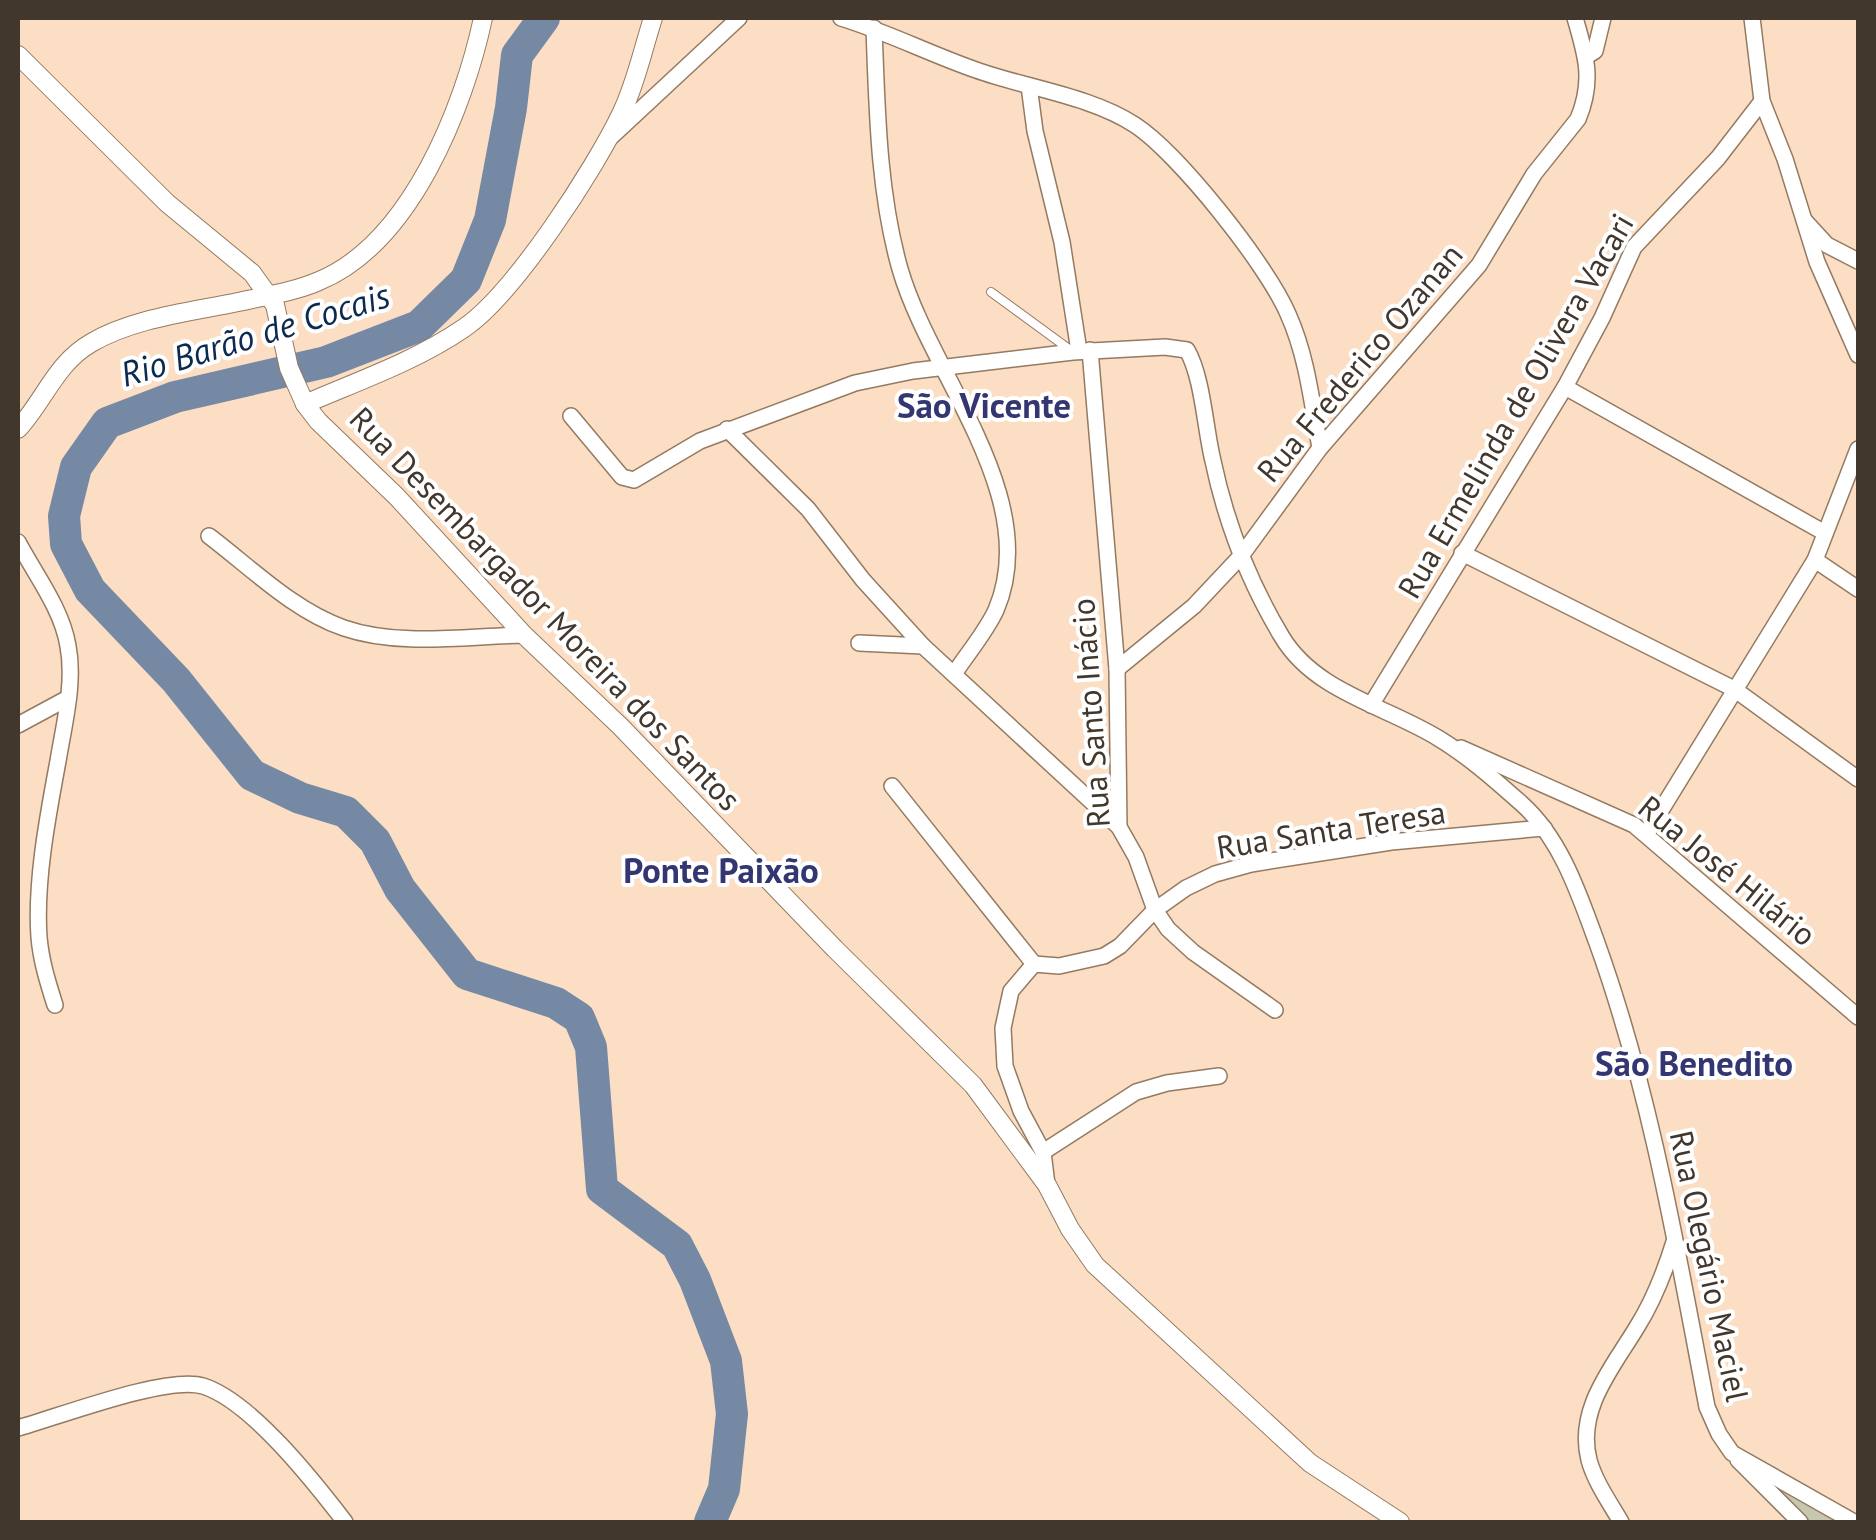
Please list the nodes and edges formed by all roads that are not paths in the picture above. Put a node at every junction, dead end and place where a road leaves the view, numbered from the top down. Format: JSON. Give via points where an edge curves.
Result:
{"nodes":[{"id":1,"x":484,"y":18,"type":"edge"},
{"id":2,"x":653,"y":18,"type":"edge"},
{"id":3,"x":740,"y":18,"type":"edge"},
{"id":4,"x":841,"y":18,"type":"edge"},
{"id":5,"x":1575,"y":18,"type":"edge"},
{"id":6,"x":1604,"y":18,"type":"edge"},
{"id":7,"x":1752,"y":18,"type":"edge"},
{"id":8,"x":874,"y":28,"type":"junction"},
{"id":9,"x":18,"y":55,"type":"edge"},
{"id":10,"x":1587,"y":56,"type":"junction"},
{"id":11,"x":1029,"y":86,"type":"junction"},
{"id":12,"x":1762,"y":101,"type":"junction"},
{"id":13,"x":607,"y":141,"type":"junction"},
{"id":14,"x":1799,"y":214,"type":"junction"},
{"id":15,"x":1858,"y":262,"type":"edge"},
{"id":16,"x":992,"y":292,"type":"dead end"},
{"id":17,"x":270,"y":294,"type":"junction"},
{"id":18,"x":1080,"y":351,"type":"junction"},
{"id":19,"x":1858,"y":356,"type":"edge"},
{"id":20,"x":941,"y":368,"type":"junction"},
{"id":21,"x":1565,"y":386,"type":"junction"},
{"id":22,"x":305,"y":404,"type":"junction"},
{"id":23,"x":571,"y":416,"type":"dead end"},
{"id":24,"x":728,"y":429,"type":"junction"},
{"id":25,"x":18,"y":430,"type":"edge"},
{"id":26,"x":1320,"y":448,"type":"junction"},
{"id":27,"x":1858,"y":448,"type":"edge"},
{"id":28,"x":1826,"y":533,"type":"junction"},
{"id":29,"x":208,"y":536,"type":"dead end"},
{"id":30,"x":18,"y":542,"type":"edge"},
{"id":31,"x":1462,"y":553,"type":"junction"},
{"id":32,"x":1241,"y":556,"type":"junction"},
{"id":33,"x":1815,"y":560,"type":"junction"},
{"id":34,"x":1858,"y":589,"type":"edge"},
{"id":35,"x":524,"y":634,"type":"junction"},
{"id":36,"x":859,"y":643,"type":"dead end"},
{"id":37,"x":923,"y":646,"type":"junction"},
{"id":38,"x":1117,"y":669,"type":"junction"},
{"id":39,"x":954,"y":674,"type":"junction"},
{"id":40,"x":1734,"y":689,"type":"junction"},
{"id":41,"x":68,"y":698,"type":"junction"},
{"id":42,"x":1371,"y":704,"type":"junction"},
{"id":43,"x":18,"y":726,"type":"edge"},
{"id":44,"x":1438,"y":738,"type":"junction"},
{"id":45,"x":1858,"y":778,"type":"edge"},
{"id":46,"x":892,"y":786,"type":"dead end"},
{"id":47,"x":1120,"y":827,"type":"junction"},
{"id":48,"x":1544,"y":828,"type":"junction"},
{"id":49,"x":1647,"y":833,"type":"junction"},
{"id":50,"x":1155,"y":910,"type":"junction"},
{"id":51,"x":1034,"y":964,"type":"junction"},
{"id":52,"x":55,"y":1005,"type":"dead end"},
{"id":53,"x":1275,"y":1010,"type":"dead end"},
{"id":54,"x":1858,"y":1017,"type":"edge"},
{"id":55,"x":1219,"y":1076,"type":"dead end"},
{"id":56,"x":1043,"y":1152,"type":"junction"},
{"id":57,"x":1047,"y":1185,"type":"junction"},
{"id":58,"x":1675,"y":1238,"type":"junction"},
{"id":59,"x":39,"y":1422,"type":"junction"},
{"id":60,"x":18,"y":1428,"type":"edge"},
{"id":61,"x":18,"y":1441,"type":"edge"},
{"id":62,"x":1732,"y":1453,"type":"junction"},
{"id":63,"x":345,"y":1522,"type":"edge"},
{"id":64,"x":1400,"y":1522,"type":"edge"},
{"id":65,"x":1621,"y":1522,"type":"edge"},
{"id":66,"x":1800,"y":1522,"type":"edge"},
{"id":67,"x":1854,"y":1522,"type":"edge"}],
"edges":[{"from":1,"to":17,"type":"street","via":[[441,149],[398,214],[344,268]]},
{"from":2,"to":13,"type":"street"},
{"from":3,"to":13,"type":"street"},
{"from":4,"to":8,"type":"street"},
{"from":5,"to":10,"type":"street","name":"Rua Frederico Ozanan"},
{"from":6,"to":10,"type":"street","name":"Rua Frederico Ozanan","via":[[1595,51]]},
{"from":7,"to":12,"type":"street"},
{"from":8,"to":11,"type":"street"},
{"from":8,"to":20,"type":"street","via":[[886,208],[915,315]]},
{"from":9,"to":17,"type":"street","name":"Rua Desembargador Moreira dos Santos","via":[[102,143]]},
{"from":10,"to":26,"type":"street","name":"Rua Frederico Ozanan","via":[[1588,93],[1578,119],[1534,174],[1485,256]]},
{"from":11,"to":18,"type":"street","name":"Rua Santo Inácio"},
{"from":11,"to":26,"type":"street","via":[[1134,124],[1190,178],[1288,312]]},
{"from":12,"to":14,"type":"street"},
{"from":12,"to":21,"type":"street","name":"Rua Ermelinda de Olivera Vacari","via":[[1634,247]]},
{"from":13,"to":22,"type":"street","via":[[495,302],[425,350]]},
{"from":14,"to":15,"type":"street","via":[[1827,246]]},
{"from":14,"to":19,"type":"street"},
{"from":16,"to":18,"type":"lane"},
{"from":17,"to":22,"type":"street","name":"Rua Desembargador Moreira dos Santos"},
{"from":17,"to":25,"type":"street","via":[[98,339],[70,359]]},
{"from":18,"to":20,"type":"street"},
{"from":18,"to":32,"type":"street","name":"Rua Olegário Maciel","via":[[1188,350]]},
{"from":18,"to":38,"type":"street","name":"Rua Santo Inácio"},
{"from":20,"to":24,"type":"street","via":[[854,383]]},
{"from":20,"to":39,"type":"street","via":[[992,469],[1007,542],[996,610]]},
{"from":21,"to":28,"type":"street"},
{"from":21,"to":31,"type":"street","name":"Rua Ermelinda de Olivera Vacari"},
{"from":22,"to":35,"type":"street","name":"Rua Desembargador Moreira dos Santos"},
{"from":23,"to":24,"type":"street","via":[[622,477],[634,480]]},
{"from":24,"to":37,"type":"street","via":[[808,509]]},
{"from":26,"to":32,"type":"street","name":"Rua Frederico Ozanan"},
{"from":27,"to":28,"type":"street"},
{"from":28,"to":33,"type":"street"},
{"from":29,"to":35,"type":"street","via":[[331,623],[372,635]]},
{"from":30,"to":41,"type":"street","via":[[61,622]]},
{"from":31,"to":40,"type":"street"},
{"from":31,"to":42,"type":"street","name":"Rua Ermelinda de Olivera Vacari"},
{"from":32,"to":38,"type":"street","name":"Rua Frederico Ozanan","via":[[1194,606]]},
{"from":32,"to":42,"type":"street","name":"Rua Olegário Maciel","via":[[1298,658]]},
{"from":33,"to":34,"type":"street"},
{"from":33,"to":40,"type":"street"},
{"from":35,"to":57,"type":"street","name":"Rua Desembargador Moreira dos Santos","via":[[973,1085]]},
{"from":36,"to":37,"type":"street"},
{"from":37,"to":39,"type":"street"},
{"from":38,"to":47,"type":"street","name":"Rua Santo Inácio"},
{"from":39,"to":47,"type":"street"},
{"from":40,"to":45,"type":"street"},
{"from":40,"to":49,"type":"street"},
{"from":41,"to":43,"type":"street"},
{"from":41,"to":52,"type":"street","via":[[40,901],[39,937]]},
{"from":42,"to":44,"type":"street","name":"Rua Olegário Maciel"},
{"from":44,"to":48,"type":"street","name":"Rua Olegário Maciel"},
{"from":44,"to":49,"type":"street","name":"Rua José Hilário"},
{"from":46,"to":51,"type":"street"},
{"from":47,"to":50,"type":"street","name":"Rua Santo Inácio"},
{"from":48,"to":50,"type":"street","name":"Rua Santa Teresa","via":[[1251,864],[1200,881]]},
{"from":48,"to":58,"type":"street","name":"Rua Olegário Maciel","via":[[1582,902],[1621,1010]]},
{"from":49,"to":54,"type":"street","name":"Rua José Hilário"},
{"from":50,"to":51,"type":"street","name":"Rua Santa Teresa","via":[[1104,956]]},
{"from":50,"to":53,"type":"street","name":"Rua Santo Inácio","via":[[1193,952]]},
{"from":51,"to":56,"type":"street","via":[[1011,990],[1003,1028],[1005,1066]]},
{"from":55,"to":56,"type":"street","via":[[1136,1092]]},
{"from":56,"to":57,"type":"street"},
{"from":57,"to":64,"type":"street","name":"Rua Desembargador Moreira dos Santos","via":[[1095,1266],[1128,1298],[1310,1463]]},
{"from":58,"to":62,"type":"street","name":"Rua Olegário Maciel","via":[[1707,1407]]},
{"from":58,"to":65,"type":"street","via":[[1663,1277],[1592,1404],[1587,1430],[1589,1460]]},
{"from":59,"to":60,"type":"street"},
{"from":59,"to":61,"type":"street"},
{"from":59,"to":63,"type":"street","via":[[174,1384],[201,1385],[262,1426]]},
{"from":62,"to":66,"type":"street","name":"Rua Olegário Maciel"},
{"from":62,"to":67,"type":"street"}]}
